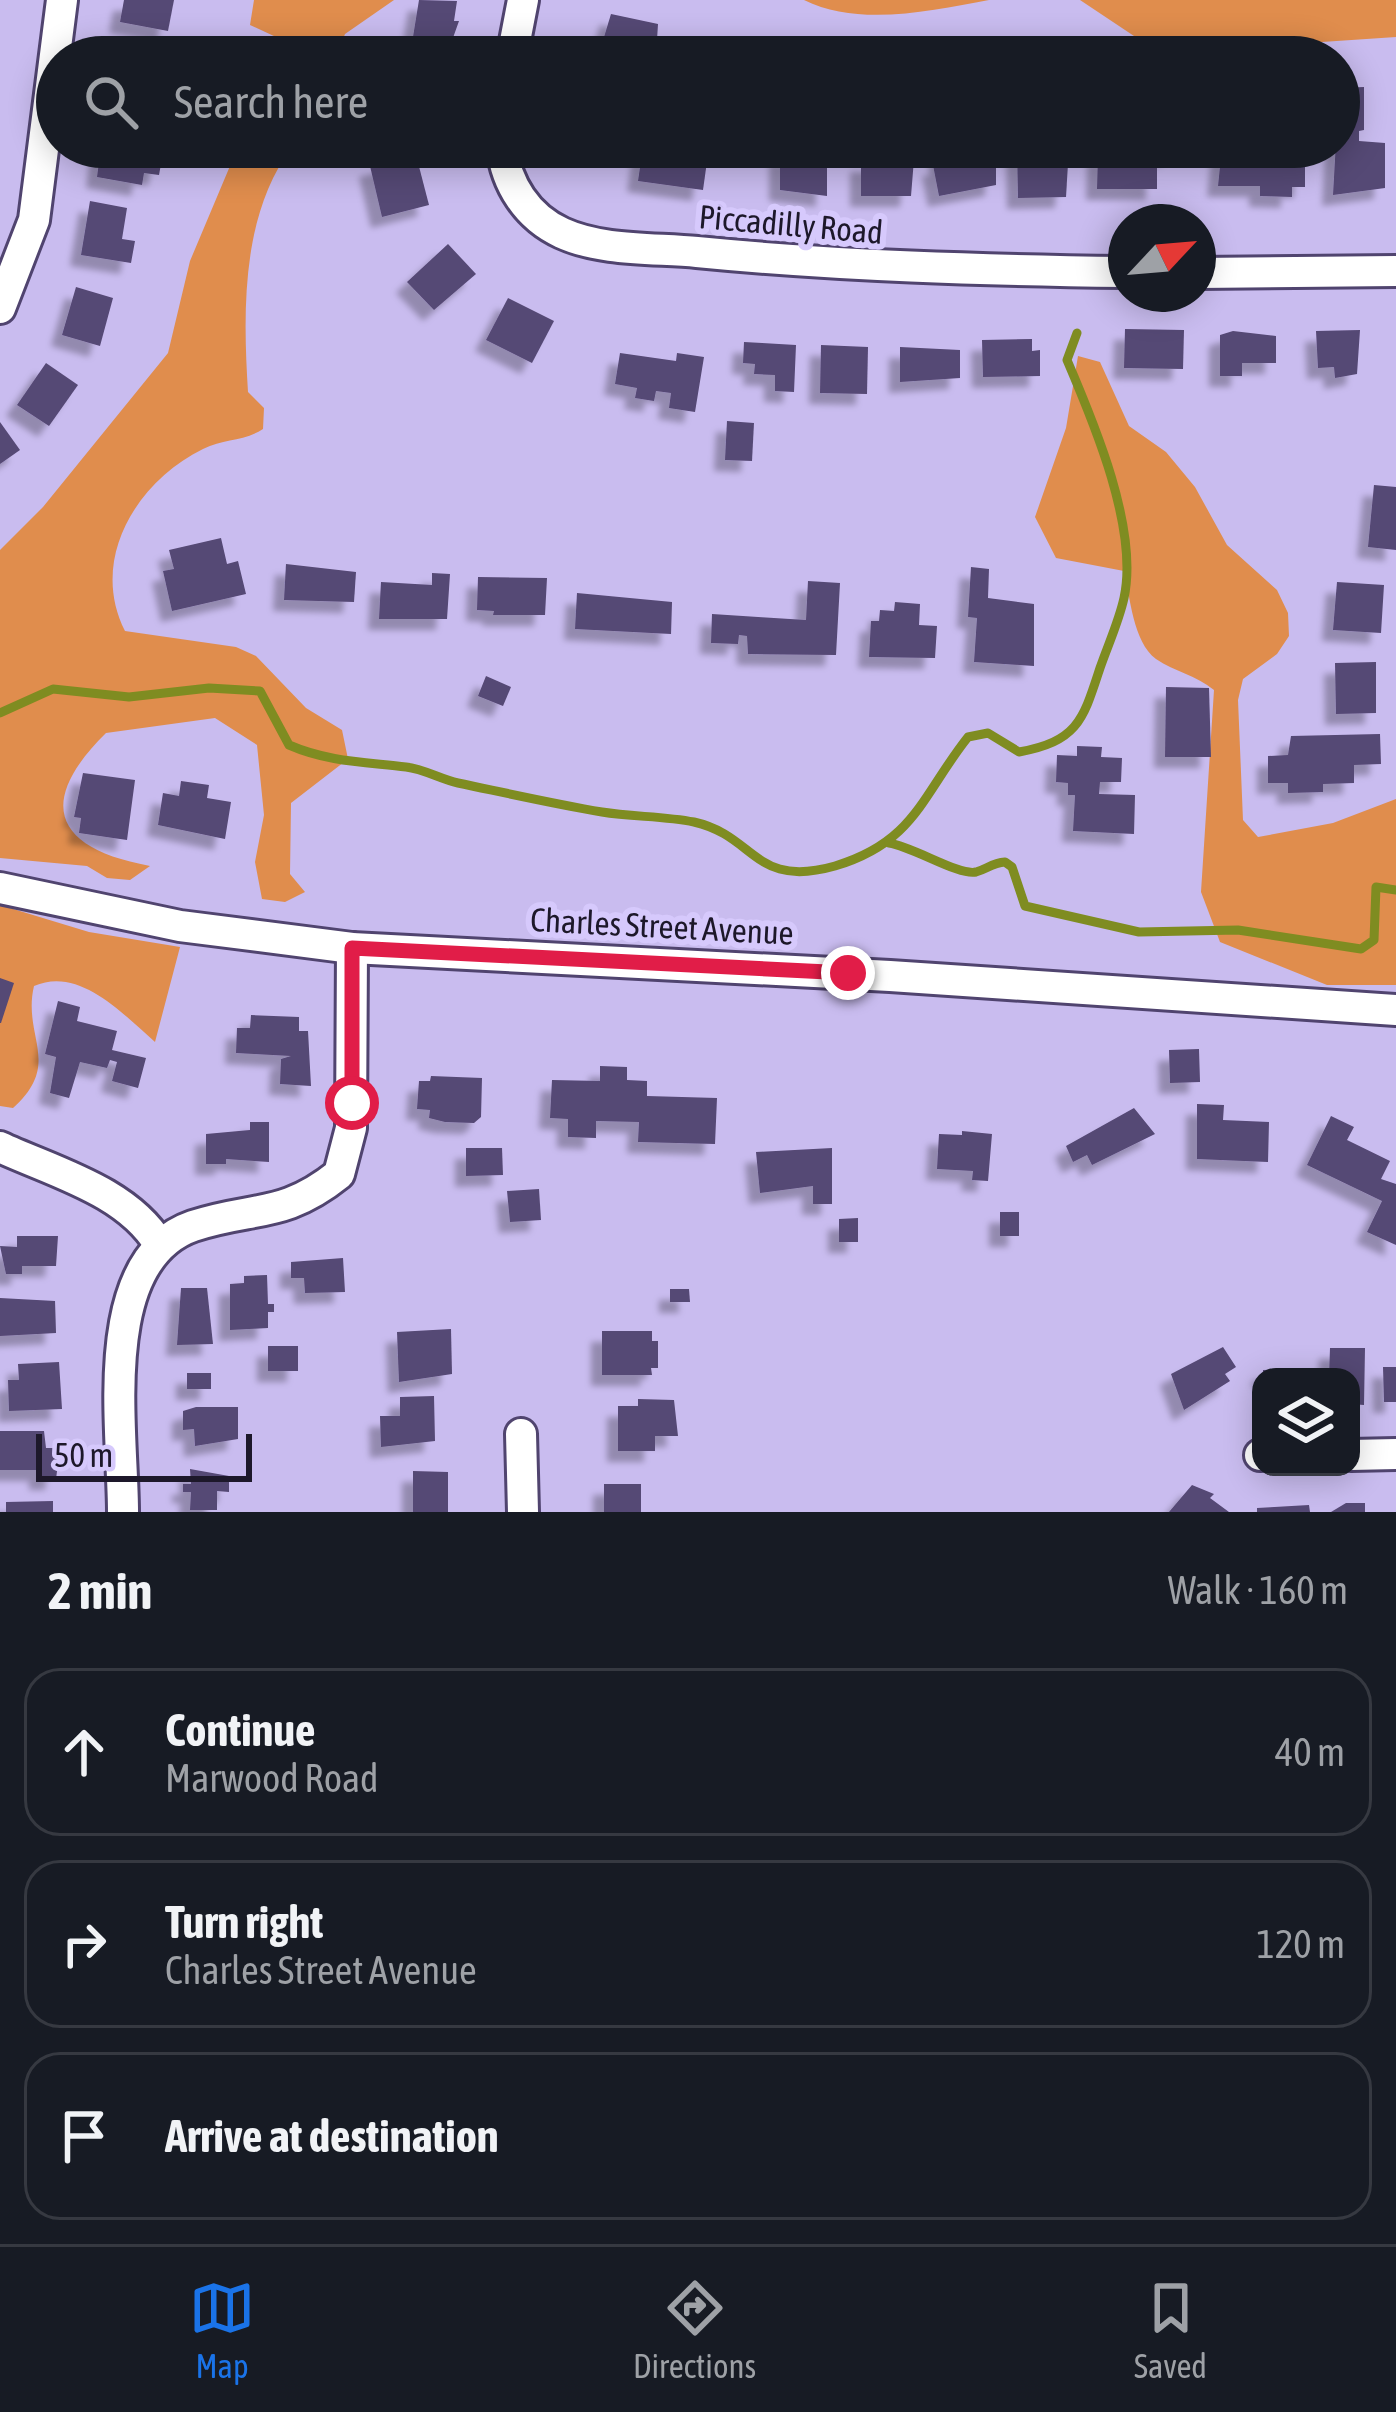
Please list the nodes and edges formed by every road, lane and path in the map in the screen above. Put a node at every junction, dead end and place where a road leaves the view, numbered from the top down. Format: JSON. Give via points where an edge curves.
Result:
{"nodes":[{"id":1,"x":62,"y":0,"type":"edge"},
{"id":2,"x":523,"y":0,"type":"edge"},
{"id":3,"x":56,"y":36,"type":"edge"},
{"id":4,"x":516,"y":36,"type":"edge"},
{"id":5,"x":38,"y":168,"type":"edge"},
{"id":6,"x":506,"y":168,"type":"edge"},
{"id":7,"x":1396,"y":271,"type":"edge"},
{"id":8,"x":1108,"y":272,"type":"edge"},
{"id":9,"x":1216,"y":273,"type":"edge"},
{"id":10,"x":0,"y":308,"type":"edge"},
{"id":11,"x":0,"y":888,"type":"edge"},
{"id":12,"x":352,"y":948,"type":"junction"},
{"id":13,"x":1396,"y":1010,"type":"edge"},
{"id":14,"x":0,"y":1147,"type":"edge"},
{"id":15,"x":159,"y":1244,"type":"junction"},
{"id":16,"x":521,"y":1434,"type":"dead end"},
{"id":17,"x":1396,"y":1454,"type":"edge"},
{"id":18,"x":1360,"y":1455,"type":"edge"},
{"id":19,"x":123,"y":1512,"type":"edge"},
{"id":20,"x":524,"y":1512,"type":"edge"}],
"edges":[{"from":1,"to":3,"type":"street"},
{"from":2,"to":4,"type":"street"},
{"from":5,"to":10,"type":"street","via":[[34,220]]},
{"from":6,"to":8,"type":"street","name":"Piccadilly Road","via":[[544,223],[588,242],[870,269]]},
{"from":7,"to":9,"type":"street"},
{"from":11,"to":12,"type":"street","name":"Charles Street Avenue","via":[[180,926]]},
{"from":12,"to":13,"type":"street","name":"Charles Street Avenue"},
{"from":12,"to":15,"type":"street","via":[[352,1115],[339,1174],[279,1210],[194,1226]]},
{"from":14,"to":15,"type":"street","via":[[110,1197],[145,1220]]},
{"from":15,"to":19,"type":"street","via":[[124,1320]]},
{"from":16,"to":20,"type":"street"},
{"from":17,"to":18,"type":"street"}]}
